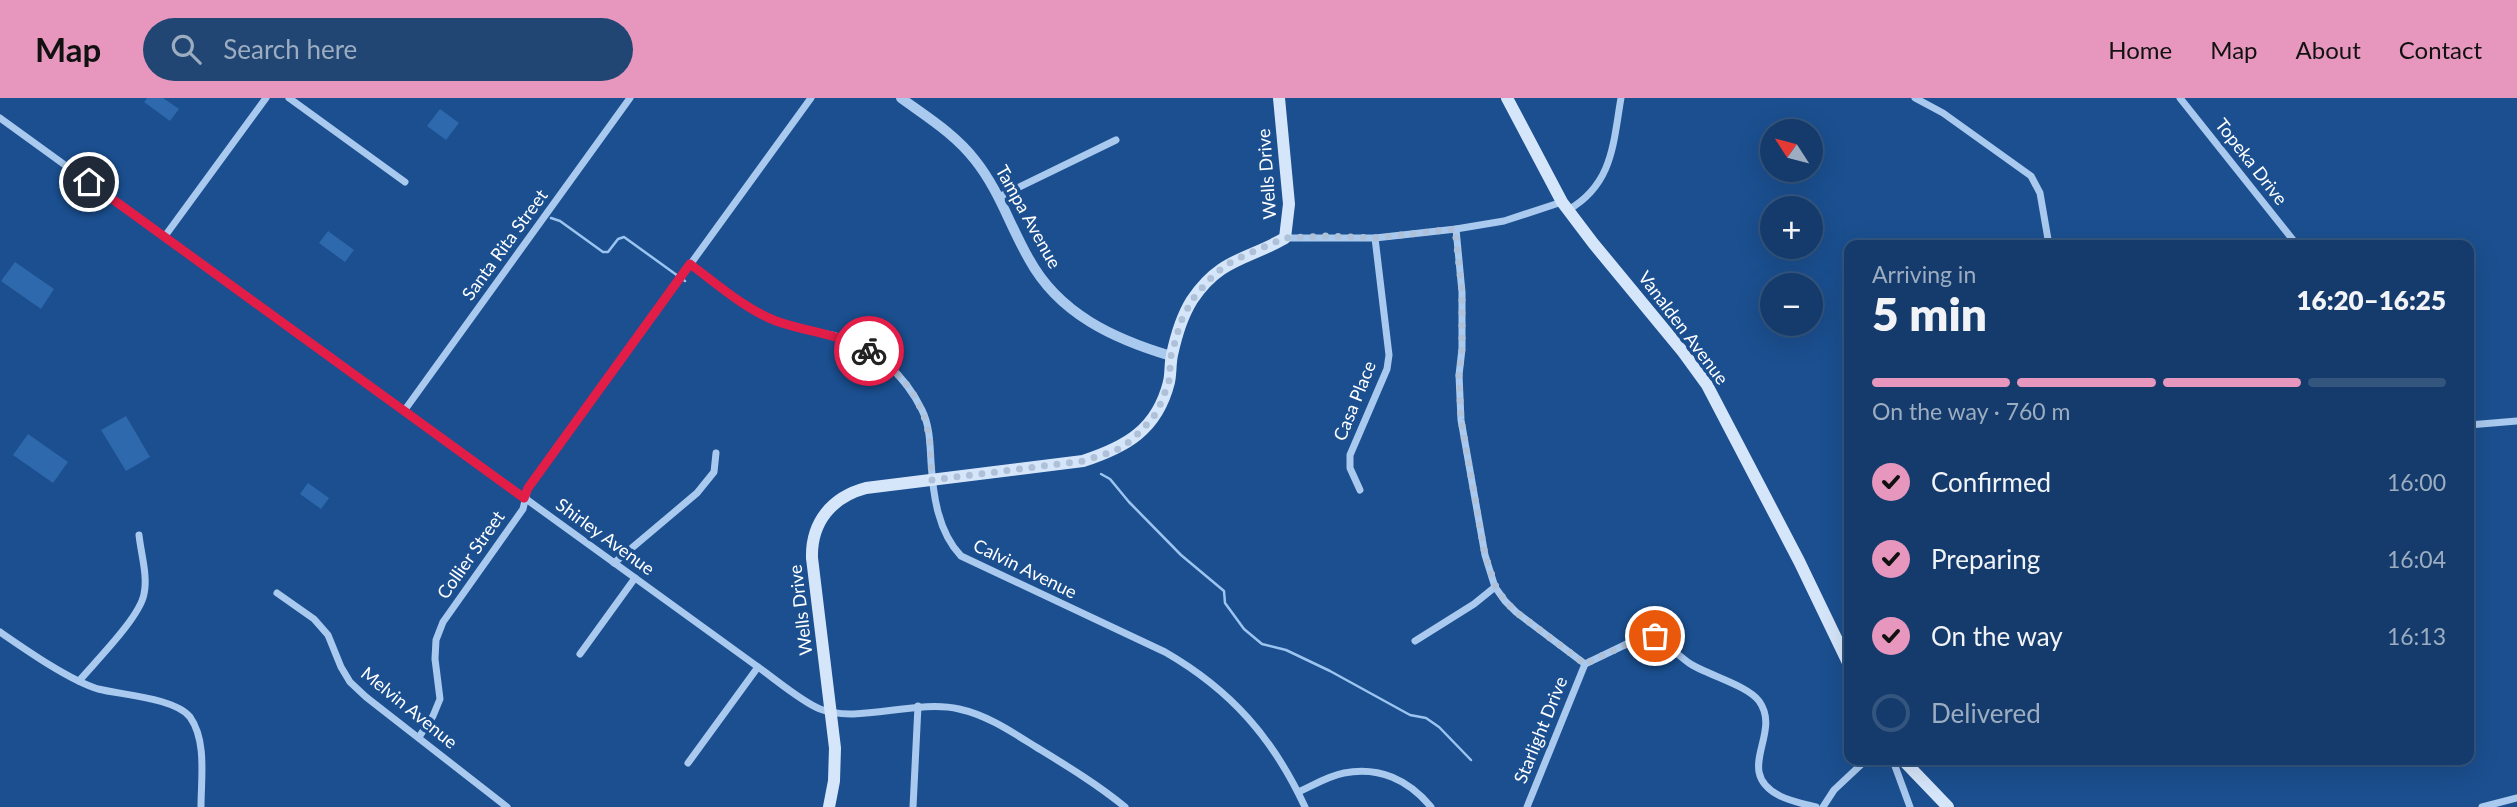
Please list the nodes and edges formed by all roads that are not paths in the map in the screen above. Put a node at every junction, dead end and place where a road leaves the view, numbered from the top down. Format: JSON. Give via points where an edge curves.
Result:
{"nodes":[{"id":1,"x":265,"y":98,"type":"edge"},
{"id":2,"x":289,"y":98,"type":"edge"},
{"id":3,"x":630,"y":98,"type":"edge"},
{"id":4,"x":811,"y":98,"type":"edge"},
{"id":5,"x":901,"y":98,"type":"edge"},
{"id":6,"x":1279,"y":98,"type":"edge"},
{"id":7,"x":1507,"y":98,"type":"edge"},
{"id":8,"x":1621,"y":98,"type":"edge"},
{"id":9,"x":1915,"y":98,"type":"edge"},
{"id":10,"x":2180,"y":98,"type":"edge"},
{"id":11,"x":0,"y":118,"type":"edge"},
{"id":12,"x":1115,"y":140,"type":"dead end"},
{"id":13,"x":405,"y":182,"type":"dead end"},
{"id":14,"x":999,"y":197,"type":"junction"},
{"id":15,"x":1565,"y":206,"type":"junction"},
{"id":16,"x":1455,"y":229,"type":"junction"},
{"id":17,"x":164,"y":236,"type":"junction"},
{"id":18,"x":1285,"y":238,"type":"junction"},
{"id":19,"x":1375,"y":238,"type":"junction"},
{"id":20,"x":2048,"y":240,"type":"edge"},
{"id":21,"x":2293,"y":240,"type":"edge"},
{"id":22,"x":690,"y":264,"type":"junction"},
{"id":23,"x":1171,"y":356,"type":"junction"},
{"id":24,"x":404,"y":411,"type":"junction"},
{"id":25,"x":2517,"y":421,"type":"edge"},
{"id":26,"x":2474,"y":425,"type":"edge"},
{"id":27,"x":716,"y":453,"type":"dead end"},
{"id":28,"x":932,"y":480,"type":"junction"},
{"id":29,"x":1360,"y":490,"type":"dead end"},
{"id":30,"x":524,"y":498,"type":"junction"},
{"id":31,"x":139,"y":535,"type":"dead end"},
{"id":32,"x":614,"y":563,"type":"junction"},
{"id":33,"x":635,"y":578,"type":"junction"},
{"id":34,"x":1496,"y":587,"type":"junction"},
{"id":35,"x":276,"y":593,"type":"dead end"},
{"id":36,"x":0,"y":632,"type":"edge"},
{"id":37,"x":1415,"y":641,"type":"dead end"},
{"id":38,"x":580,"y":654,"type":"dead end"},
{"id":39,"x":1844,"y":655,"type":"edge"},
{"id":40,"x":1585,"y":664,"type":"junction"},
{"id":41,"x":758,"y":667,"type":"junction"},
{"id":42,"x":79,"y":681,"type":"junction"},
{"id":43,"x":918,"y":706,"type":"junction"},
{"id":44,"x":830,"y":712,"type":"junction"},
{"id":45,"x":419,"y":737,"type":"junction"},
{"id":46,"x":688,"y":763,"type":"dead end"},
{"id":47,"x":1861,"y":765,"type":"edge"},
{"id":48,"x":1895,"y":765,"type":"edge"},
{"id":49,"x":1908,"y":765,"type":"edge"},
{"id":50,"x":1297,"y":792,"type":"junction"},
{"id":51,"x":2517,"y":798,"type":"edge"},
{"id":52,"x":1945,"y":806,"type":"edge"},
{"id":53,"x":201,"y":807,"type":"edge"},
{"id":54,"x":508,"y":807,"type":"edge"},
{"id":55,"x":829,"y":807,"type":"edge"},
{"id":56,"x":914,"y":807,"type":"edge"},
{"id":57,"x":1125,"y":807,"type":"edge"},
{"id":58,"x":1305,"y":807,"type":"edge"},
{"id":59,"x":1431,"y":807,"type":"edge"},
{"id":60,"x":1527,"y":807,"type":"edge"},
{"id":61,"x":1816,"y":807,"type":"edge"},
{"id":62,"x":1823,"y":807,"type":"edge"},
{"id":63,"x":1910,"y":807,"type":"edge"},
{"id":64,"x":2482,"y":807,"type":"edge"}],
"edges":[{"from":1,"to":17,"type":"street"},
{"from":2,"to":13,"type":"street"},
{"from":3,"to":24,"type":"street","name":"Santa Rita Street"},
{"from":4,"to":22,"type":"street","name":"Collier Street"},
{"from":5,"to":14,"type":"street","name":"Tampa Avenue","via":[[961,144]]},
{"from":6,"to":18,"type":"main road","name":"Wells Drive","via":[[1289,204]]},
{"from":7,"to":15,"type":"main road","name":"Vanalden Avenue"},
{"from":8,"to":15,"type":"street","via":[[1606,169],[1591,194]]},
{"from":9,"to":20,"type":"street","via":[[2031,176],[2040,193]]},
{"from":10,"to":21,"type":"street","name":"Topeka Drive"},
{"from":11,"to":17,"type":"street","name":"Shirley Avenue"},
{"from":12,"to":14,"type":"street"},
{"from":14,"to":23,"type":"street","name":"Tampa Avenue","via":[[1034,267],[1068,307],[1109,334]]},
{"from":15,"to":16,"type":"street"},
{"from":15,"to":39,"type":"main road","name":"Vanalden Avenue","via":[[1707,385]]},
{"from":16,"to":19,"type":"street"},
{"from":16,"to":34,"type":"street","via":[[1462,292],[1461,420],[1485,555]]},
{"from":17,"to":24,"type":"street","name":"Shirley Avenue"},
{"from":18,"to":19,"type":"street"},
{"from":18,"to":23,"type":"main road","name":"Wells Drive","via":[[1224,266],[1208,281],[1181,321]]},
{"from":19,"to":29,"type":"street","name":"Casa Place","via":[[1389,355],[1350,455],[1350,468]]},
{"from":22,"to":28,"type":"street","name":"Calvin Avenue","via":[[773,320],[837,337],[887,362],[923,412]]},
{"from":22,"to":30,"type":"street","name":"Collier Street"},
{"from":23,"to":28,"type":"main road","name":"Wells Drive","via":[[1169,381],[1153,418],[1115,451],[1083,461]]},
{"from":24,"to":30,"type":"street","name":"Shirley Avenue"},
{"from":25,"to":26,"type":"street"},
{"from":27,"to":32,"type":"street","via":[[714,472],[697,493]]},
{"from":28,"to":44,"type":"main road","name":"Wells Drive","via":[[856,491],[838,500],[820,522],[812,558]]},
{"from":28,"to":50,"type":"street","name":"Calvin Avenue","via":[[942,528],[961,556],[1194,668],[1246,714],[1272,746]]},
{"from":30,"to":32,"type":"street","name":"Shirley Avenue"},
{"from":30,"to":45,"type":"street","name":"Collier Street","via":[[523,509],[443,622],[435,659],[440,699]]},
{"from":31,"to":42,"type":"street","via":[[144,597]]},
{"from":32,"to":33,"type":"street","name":"Shirley Avenue"},
{"from":33,"to":38,"type":"street"},
{"from":33,"to":41,"type":"street","name":"Shirley Avenue"},
{"from":34,"to":37,"type":"street"},
{"from":34,"to":40,"type":"street","via":[[1516,612]]},
{"from":35,"to":45,"type":"street","name":"Melvin Avenue","via":[[314,619],[328,635],[350,682]]},
{"from":36,"to":42,"type":"street"},
{"from":40,"to":60,"type":"street","name":"Starlight Drive"},
{"from":40,"to":61,"type":"street","via":[[1635,640],[1655,636],[1690,664],[1751,691],[1767,718],[1758,756],[1759,776],[1780,796]]},
{"from":41,"to":44,"type":"street","name":"Shirley Avenue"},
{"from":41,"to":46,"type":"street"},
{"from":42,"to":53,"type":"street","via":[[172,705],[188,715],[200,751]]},
{"from":43,"to":44,"type":"street","name":"Shirley Avenue","via":[[845,715]]},
{"from":43,"to":56,"type":"street"},
{"from":43,"to":57,"type":"street","name":"Shirley Avenue","via":[[957,708],[985,717],[1098,785]]},
{"from":44,"to":55,"type":"main road","name":"Wells Drive","via":[[835,748]]},
{"from":45,"to":54,"type":"street","name":"Melvin Avenue"},
{"from":47,"to":62,"type":"street"},
{"from":48,"to":63,"type":"street"},
{"from":49,"to":52,"type":"main road"},
{"from":50,"to":58,"type":"street","name":"Calvin Avenue"},
{"from":50,"to":59,"type":"street","via":[[1342,773],[1368,771],[1395,777],[1421,794]]},
{"from":51,"to":64,"type":"street"}]}
